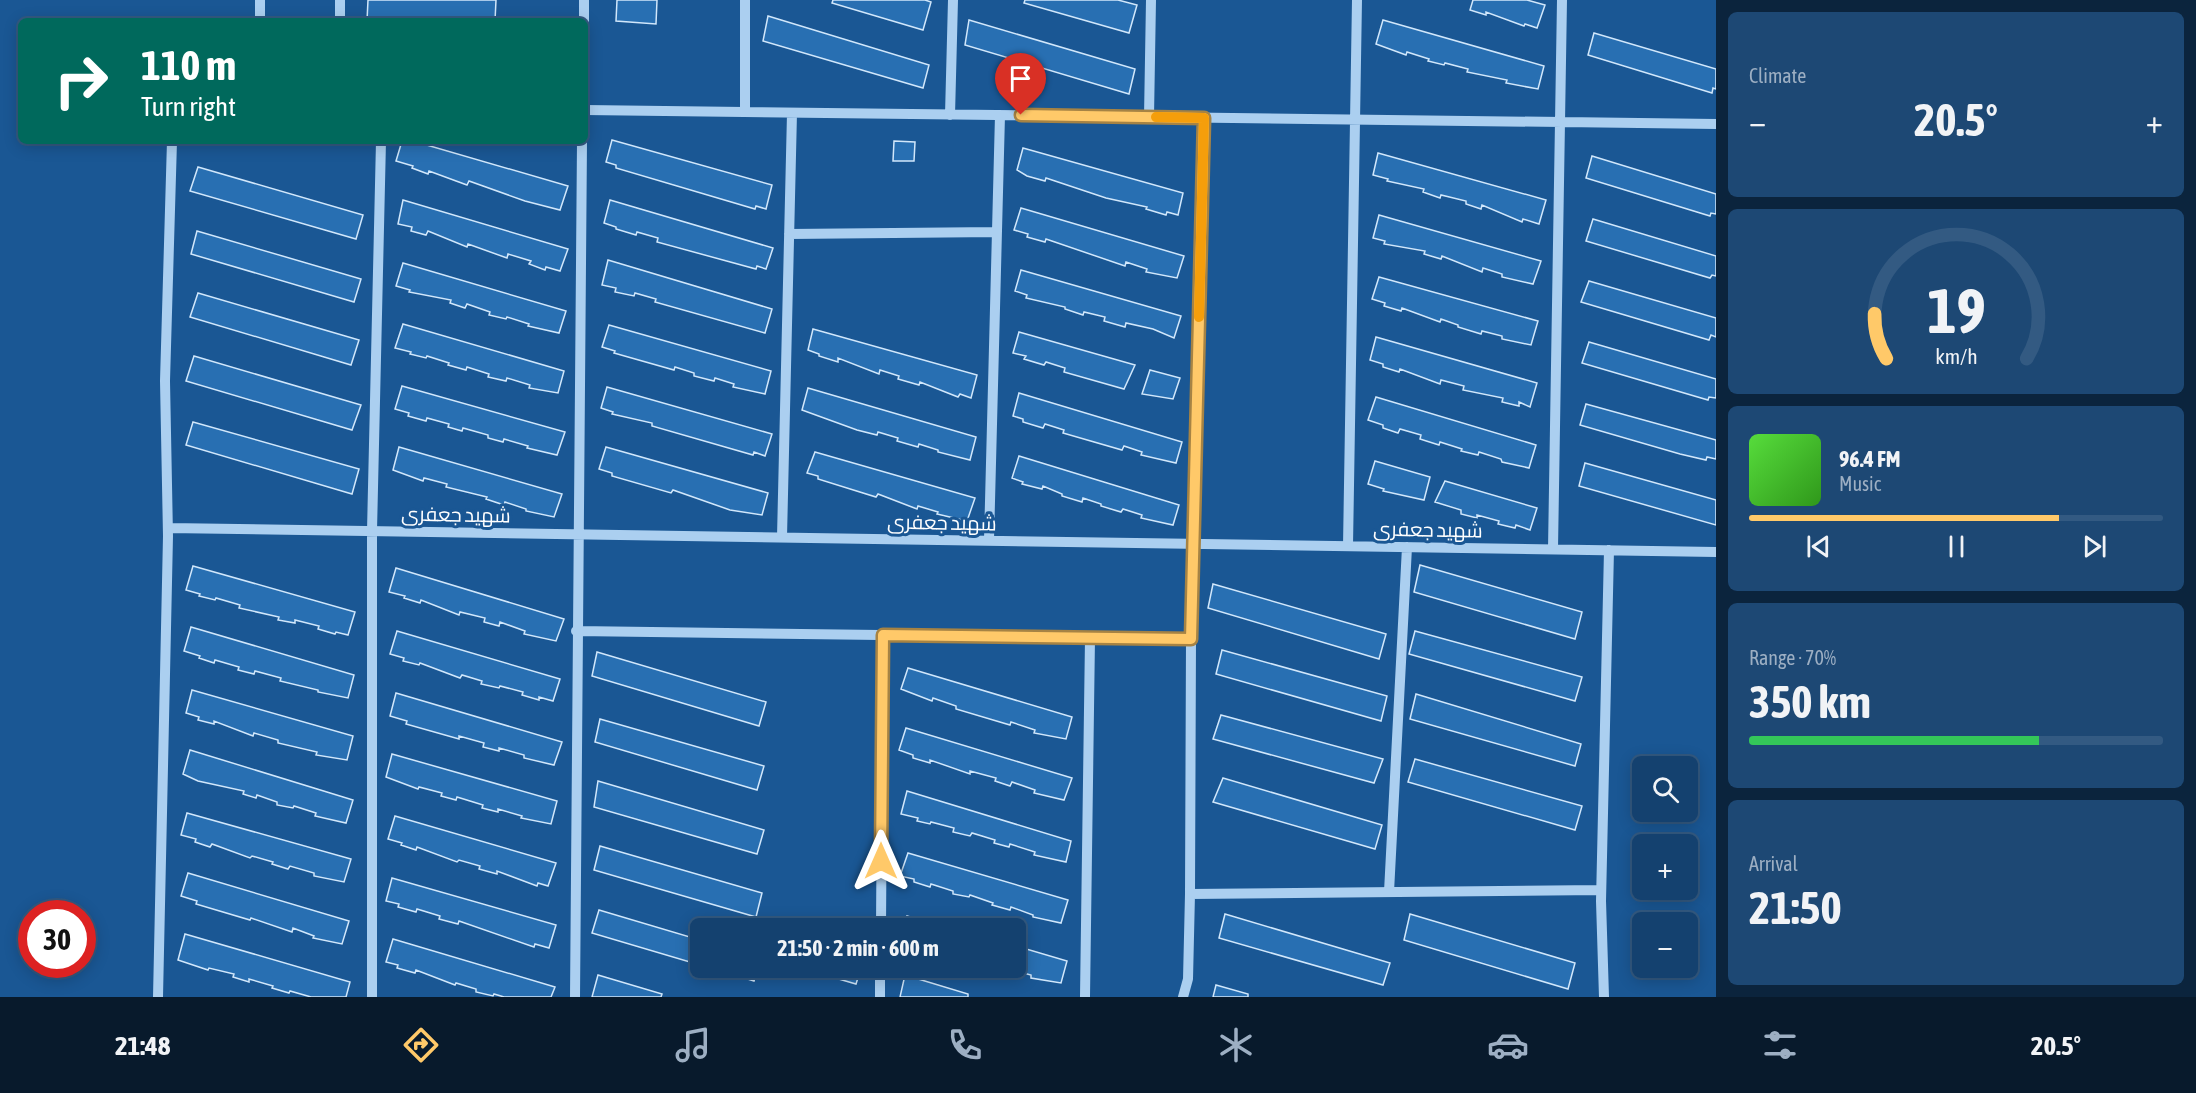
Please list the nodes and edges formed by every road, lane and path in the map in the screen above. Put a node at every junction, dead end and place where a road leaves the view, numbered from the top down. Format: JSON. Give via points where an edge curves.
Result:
{"nodes":[{"id":1,"x":260,"y":0,"type":"edge"},
{"id":2,"x":340,"y":0,"type":"edge"},
{"id":3,"x":584,"y":0,"type":"edge"},
{"id":4,"x":745,"y":0,"type":"edge"},
{"id":5,"x":952,"y":0,"type":"edge"},
{"id":6,"x":1151,"y":0,"type":"edge"},
{"id":7,"x":1357,"y":0,"type":"edge"},
{"id":8,"x":1562,"y":0,"type":"edge"},
{"id":9,"x":260,"y":18,"type":"edge"},
{"id":10,"x":340,"y":18,"type":"edge"},
{"id":11,"x":584,"y":18,"type":"edge"},
{"id":12,"x":588,"y":110,"type":"edge"},
{"id":13,"x":744,"y":112,"type":"junction"},
{"id":14,"x":792,"y":113,"type":"junction"},
{"id":15,"x":950,"y":114,"type":"junction"},
{"id":16,"x":1000,"y":115,"type":"junction"},
{"id":17,"x":1149,"y":117,"type":"junction"},
{"id":18,"x":1204,"y":118,"type":"junction"},
{"id":19,"x":1354,"y":119,"type":"junction"},
{"id":20,"x":1560,"y":122,"type":"junction"},
{"id":21,"x":1716,"y":124,"type":"edge"},
{"id":22,"x":172,"y":144,"type":"edge"},
{"id":23,"x":381,"y":144,"type":"edge"},
{"id":24,"x":582,"y":144,"type":"edge"},
{"id":25,"x":997,"y":232,"type":"junction"},
{"id":26,"x":789,"y":234,"type":"junction"},
{"id":27,"x":168,"y":528,"type":"junction"},
{"id":28,"x":372,"y":531,"type":"junction"},
{"id":29,"x":577,"y":534,"type":"junction"},
{"id":30,"x":782,"y":537,"type":"junction"},
{"id":31,"x":989,"y":540,"type":"junction"},
{"id":32,"x":1193,"y":544,"type":"junction"},
{"id":33,"x":1348,"y":546,"type":"junction"},
{"id":34,"x":1407,"y":547,"type":"junction"},
{"id":35,"x":1554,"y":549,"type":"junction"},
{"id":36,"x":1610,"y":550,"type":"junction"},
{"id":37,"x":1716,"y":552,"type":"edge"},
{"id":38,"x":576,"y":631,"type":"junction"},
{"id":39,"x":883,"y":635,"type":"junction"},
{"id":40,"x":1090,"y":638,"type":"junction"},
{"id":41,"x":1191,"y":639,"type":"junction"},
{"id":42,"x":1601,"y":890,"type":"junction"},
{"id":43,"x":1389,"y":892,"type":"junction"},
{"id":44,"x":1190,"y":894,"type":"junction"},
{"id":45,"x":881,"y":918,"type":"edge"},
{"id":46,"x":880,"y":978,"type":"edge"},
{"id":47,"x":158,"y":997,"type":"edge"},
{"id":48,"x":372,"y":997,"type":"edge"},
{"id":49,"x":575,"y":997,"type":"edge"},
{"id":50,"x":880,"y":997,"type":"edge"},
{"id":51,"x":1085,"y":997,"type":"edge"},
{"id":52,"x":1183,"y":997,"type":"edge"},
{"id":53,"x":1604,"y":997,"type":"edge"}],
"edges":[{"from":1,"to":9,"type":"street"},
{"from":2,"to":10,"type":"street"},
{"from":3,"to":11,"type":"street"},
{"from":4,"to":13,"type":"street"},
{"from":5,"to":15,"type":"street"},
{"from":6,"to":17,"type":"street"},
{"from":7,"to":19,"type":"street"},
{"from":8,"to":20,"type":"street"},
{"from":12,"to":13,"type":"street"},
{"from":13,"to":14,"type":"street"},
{"from":14,"to":15,"type":"street"},
{"from":14,"to":26,"type":"street"},
{"from":15,"to":16,"type":"street"},
{"from":16,"to":17,"type":"street"},
{"from":16,"to":25,"type":"street"},
{"from":17,"to":18,"type":"street"},
{"from":18,"to":19,"type":"street"},
{"from":18,"to":32,"type":"street"},
{"from":19,"to":20,"type":"street"},
{"from":19,"to":33,"type":"street"},
{"from":20,"to":21,"type":"street"},
{"from":20,"to":35,"type":"street"},
{"from":22,"to":27,"type":"street","via":[[165,381]]},
{"from":23,"to":28,"type":"street"},
{"from":24,"to":29,"type":"street"},
{"from":25,"to":26,"type":"street"},
{"from":25,"to":31,"type":"street"},
{"from":26,"to":30,"type":"street"},
{"from":27,"to":28,"type":"street","name":"شهید جعفری"},
{"from":27,"to":47,"type":"street"},
{"from":28,"to":29,"type":"street","name":"شهید جعفری"},
{"from":28,"to":48,"type":"street"},
{"from":29,"to":30,"type":"street","name":"شهید جعفری"},
{"from":29,"to":38,"type":"street"},
{"from":30,"to":31,"type":"street","name":"شهید جعفری"},
{"from":31,"to":32,"type":"street","name":"شهید جعفری"},
{"from":32,"to":33,"type":"street","name":"شهید جعفری"},
{"from":32,"to":41,"type":"street"},
{"from":33,"to":34,"type":"street","name":"شهید جعفری"},
{"from":34,"to":35,"type":"street","name":"شهید جعفری"},
{"from":34,"to":43,"type":"street"},
{"from":35,"to":36,"type":"street","name":"شهید جعفری"},
{"from":36,"to":37,"type":"street","name":"شهید جعفری"},
{"from":36,"to":42,"type":"street"},
{"from":38,"to":39,"type":"street"},
{"from":38,"to":49,"type":"street"},
{"from":39,"to":40,"type":"street"},
{"from":39,"to":45,"type":"street"},
{"from":40,"to":41,"type":"street"},
{"from":40,"to":51,"type":"street"},
{"from":41,"to":44,"type":"street"},
{"from":42,"to":43,"type":"street"},
{"from":42,"to":53,"type":"street"},
{"from":43,"to":44,"type":"street"},
{"from":44,"to":52,"type":"street","via":[[1188,979]]},
{"from":46,"to":50,"type":"street"}]}
